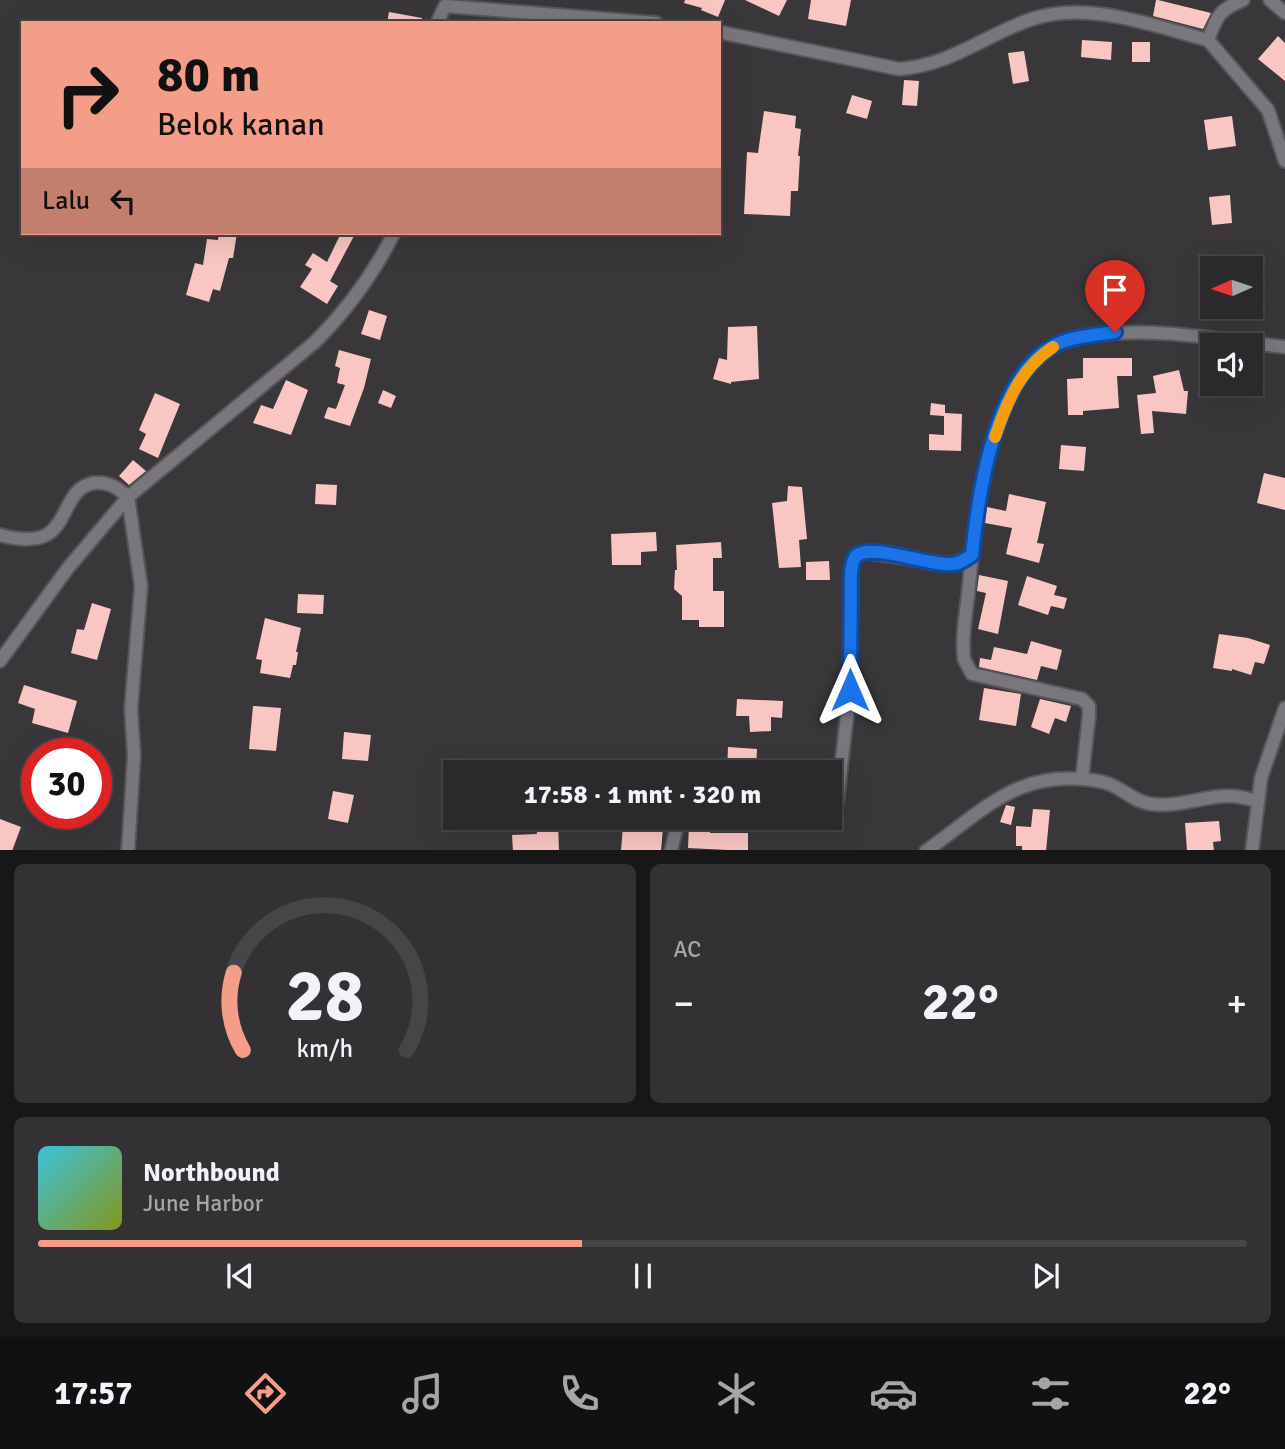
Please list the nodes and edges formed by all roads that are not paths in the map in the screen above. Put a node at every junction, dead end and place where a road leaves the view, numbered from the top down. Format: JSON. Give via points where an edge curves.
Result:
{"nodes":[{"id":1,"x":1243,"y":0,"type":"edge"},
{"id":2,"x":1270,"y":0,"type":"edge"},
{"id":3,"x":443,"y":3,"type":"edge"},
{"id":4,"x":1285,"y":13,"type":"edge"},
{"id":5,"x":438,"y":21,"type":"edge"},
{"id":6,"x":635,"y":21,"type":"edge"},
{"id":7,"x":721,"y":32,"type":"edge"},
{"id":8,"x":1208,"y":40,"type":"junction"},
{"id":9,"x":1285,"y":161,"type":"edge"},
{"id":10,"x":393,"y":235,"type":"edge"},
{"id":11,"x":1285,"y":347,"type":"edge"},
{"id":12,"x":128,"y":497,"type":"junction"},
{"id":13,"x":0,"y":535,"type":"edge"},
{"id":14,"x":972,"y":555,"type":"junction"},
{"id":15,"x":0,"y":661,"type":"edge"},
{"id":16,"x":1285,"y":708,"type":"edge"},
{"id":17,"x":841,"y":760,"type":"edge"},
{"id":18,"x":1082,"y":779,"type":"junction"},
{"id":19,"x":1257,"y":801,"type":"junction"},
{"id":20,"x":676,"y":830,"type":"edge"},
{"id":21,"x":128,"y":850,"type":"edge"},
{"id":22,"x":671,"y":850,"type":"edge"},
{"id":23,"x":926,"y":850,"type":"edge"},
{"id":24,"x":1252,"y":850,"type":"edge"}],
"edges":[{"from":1,"to":8,"type":"street","via":[[1221,12]]},
{"from":2,"to":4,"type":"street"},
{"from":3,"to":5,"type":"street"},
{"from":3,"to":6,"type":"street"},
{"from":7,"to":8,"type":"street","via":[[899,69],[940,62],[1027,20],[1062,12],[1109,15]]},
{"from":8,"to":9,"type":"street","via":[[1264,103]]},
{"from":10,"to":12,"type":"street","via":[[355,298],[315,342]]},
{"from":11,"to":14,"type":"street","via":[[1154,331],[1072,338],[1050,349],[1021,378],[1004,412],[984,471]]},
{"from":12,"to":13,"type":"street","via":[[112,485],[88,485],[73,496],[48,534],[31,538]]},
{"from":12,"to":15,"type":"street","via":[[68,568]]},
{"from":12,"to":21,"type":"street","via":[[141,586],[132,682],[134,755]]},
{"from":14,"to":17,"type":"street","via":[[951,565],[864,552],[852,562],[850,690]]},
{"from":14,"to":18,"type":"street","via":[[965,666],[978,676],[1082,699],[1090,716]]},
{"from":16,"to":19,"type":"street"},
{"from":18,"to":19,"type":"street","via":[[1113,785],[1149,804],[1232,795]]},
{"from":18,"to":23,"type":"street","via":[[1049,779],[1020,787]]},
{"from":19,"to":24,"type":"street"},
{"from":20,"to":22,"type":"street"}]}
